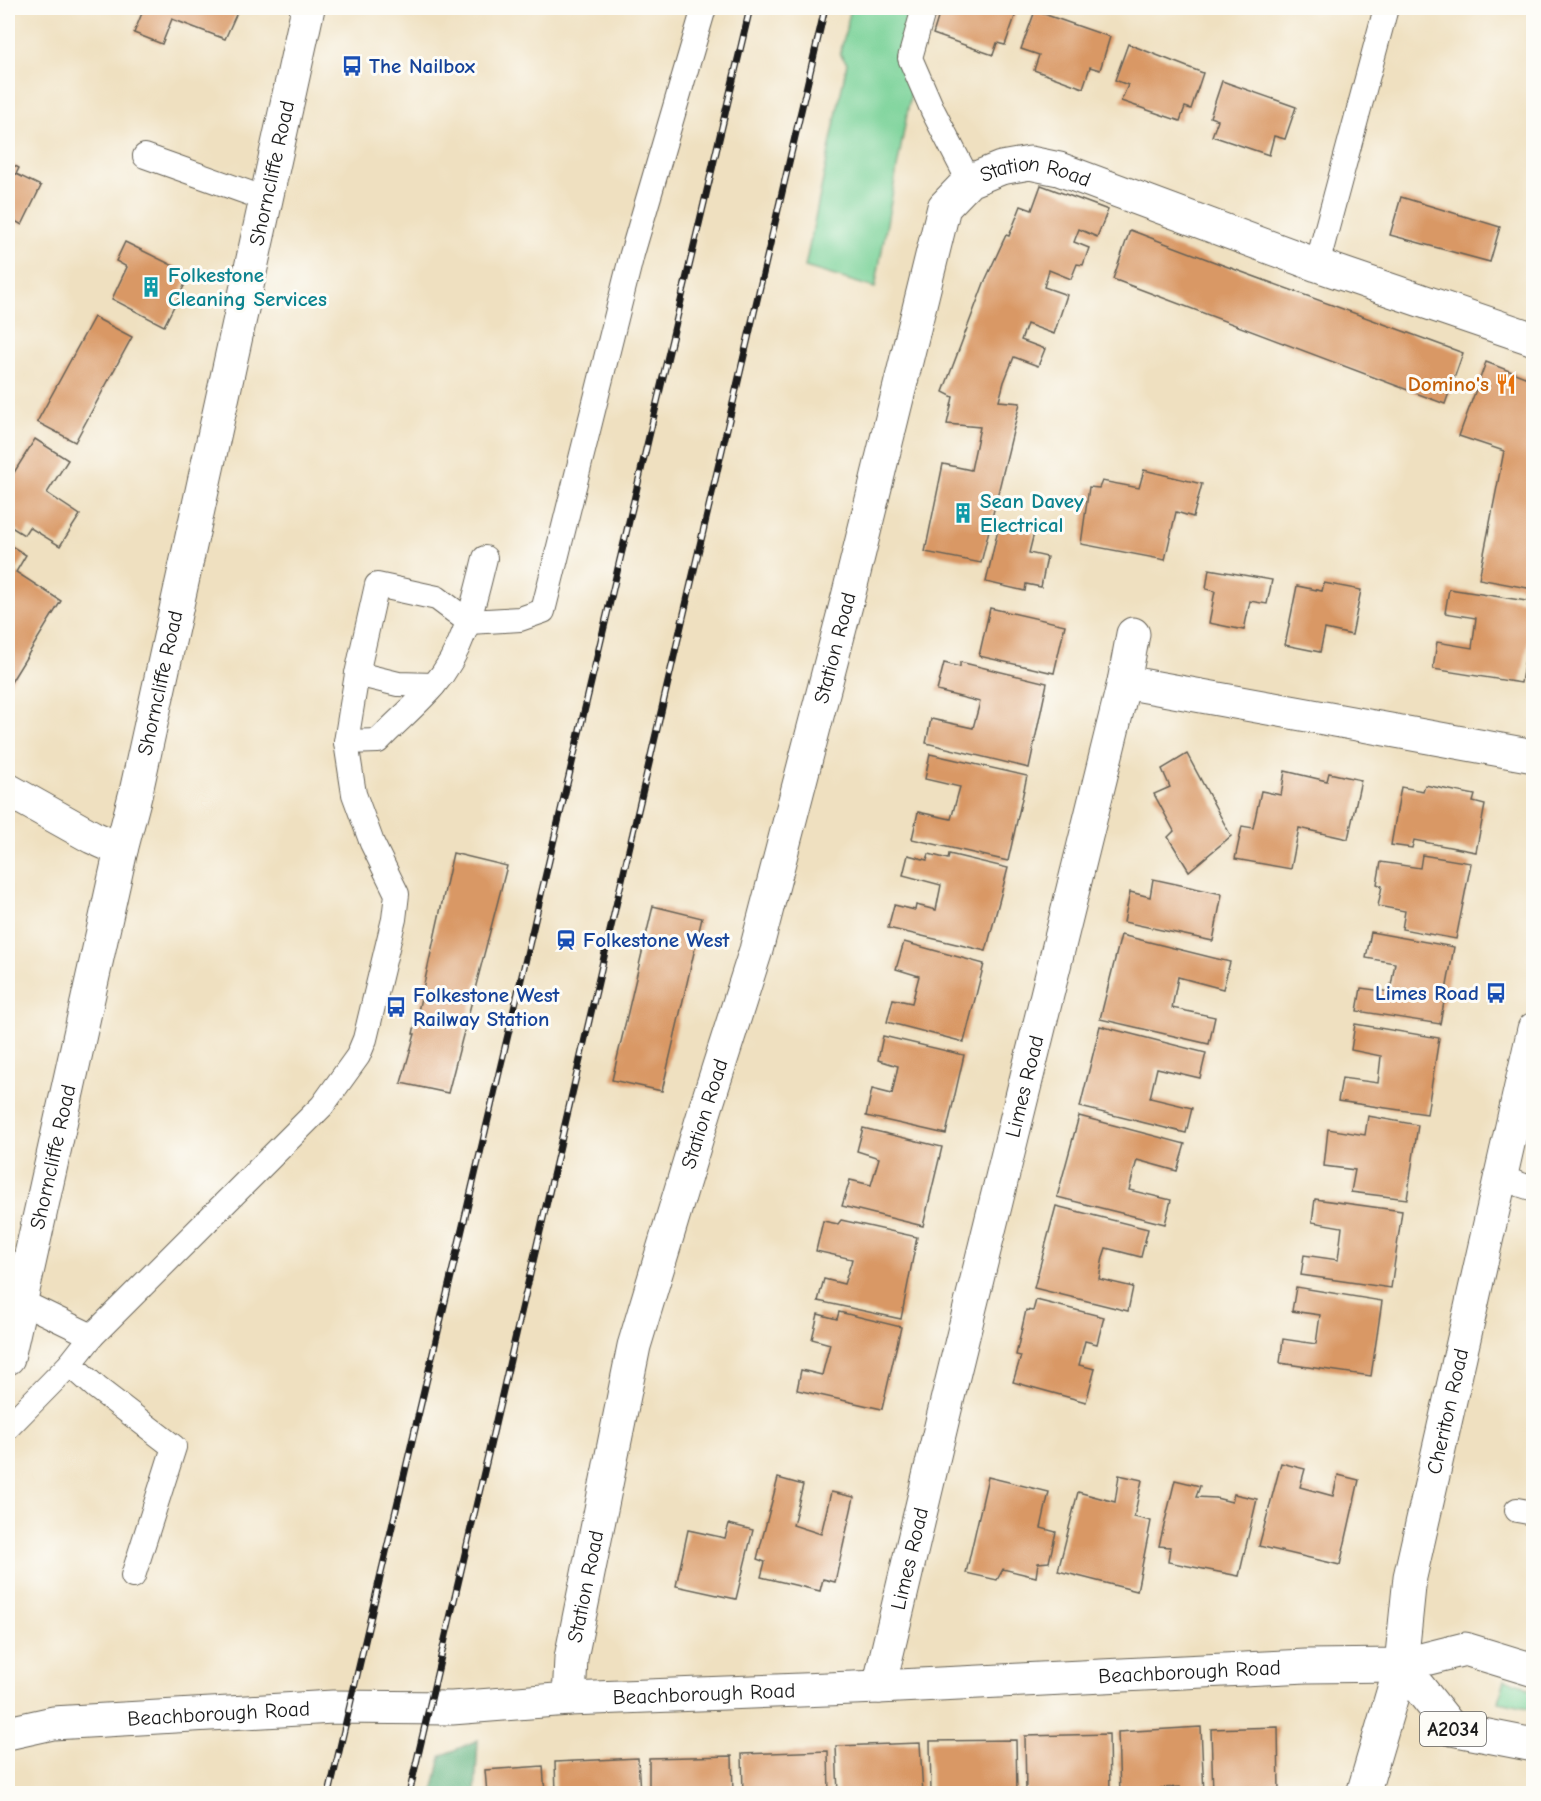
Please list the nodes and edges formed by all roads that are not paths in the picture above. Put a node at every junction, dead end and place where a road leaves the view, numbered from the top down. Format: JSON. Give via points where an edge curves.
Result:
{"nodes":[{"id":1,"x":308,"y":8,"type":"edge"},
{"id":2,"x":704,"y":8,"type":"edge"},
{"id":3,"x":924,"y":8,"type":"edge"},
{"id":4,"x":1386,"y":8,"type":"edge"},
{"id":5,"x":145,"y":156,"type":"dead end"},
{"id":6,"x":969,"y":181,"type":"junction"},
{"id":7,"x":266,"y":199,"type":"junction"},
{"id":8,"x":1317,"y":265,"type":"junction"},
{"id":9,"x":1533,"y":339,"type":"edge"},
{"id":10,"x":486,"y":558,"type":"dead end"},
{"id":11,"x":469,"y":622,"type":"junction"},
{"id":12,"x":1133,"y":634,"type":"dead end"},
{"id":13,"x":357,"y":674,"type":"junction"},
{"id":14,"x":1124,"y":682,"type":"junction"},
{"id":15,"x":434,"y":685,"type":"junction"},
{"id":16,"x":346,"y":742,"type":"junction"},
{"id":17,"x":1533,"y":756,"type":"edge"},
{"id":18,"x":8,"y":790,"type":"edge"},
{"id":19,"x":121,"y":850,"type":"junction"},
{"id":20,"x":1533,"y":1029,"type":"edge"},
{"id":21,"x":1500,"y":1178,"type":"junction"},
{"id":22,"x":1533,"y":1188,"type":"edge"},
{"id":23,"x":20,"y":1300,"type":"junction"},
{"id":24,"x":92,"y":1336,"type":"junction"},
{"id":25,"x":8,"y":1358,"type":"edge"},
{"id":26,"x":70,"y":1364,"type":"junction"},
{"id":27,"x":8,"y":1427,"type":"edge"},
{"id":28,"x":133,"y":1576,"type":"dead end"},
{"id":29,"x":1401,"y":1665,"type":"junction"},
{"id":30,"x":1533,"y":1670,"type":"edge"},
{"id":31,"x":879,"y":1687,"type":"junction"},
{"id":32,"x":569,"y":1699,"type":"junction"},
{"id":33,"x":8,"y":1733,"type":"edge"},
{"id":34,"x":1533,"y":1746,"type":"edge"},
{"id":35,"x":1364,"y":1794,"type":"edge"}],
"edges":[{"from":1,"to":7,"type":"street","name":"Shorncliffe Road"},
{"from":2,"to":11,"type":"lane","via":[[632,254],[543,611],[520,619]]},
{"from":3,"to":6,"type":"lane","via":[[910,58]]},
{"from":4,"to":8,"type":"lane"},
{"from":5,"to":7,"type":"lane"},
{"from":6,"to":8,"type":"street","name":"Station Road","via":[[1001,168],[1030,163],[1059,169]]},
{"from":6,"to":32,"type":"street","name":"Station Road","via":[[944,207],[756,950],[634,1346],[571,1658]]},
{"from":7,"to":19,"type":"street","name":"Shorncliffe Road"},
{"from":8,"to":9,"type":"street","name":"Station Road"},
{"from":10,"to":11,"type":"lane"},
{"from":11,"to":13,"type":"lane","via":[[437,598],[377,585]]},
{"from":11,"to":15,"type":"lane","via":[[452,660]]},
{"from":12,"to":14,"type":"street","name":"Limes Road"},
{"from":13,"to":15,"type":"lane","via":[[398,684]]},
{"from":13,"to":16,"type":"lane"},
{"from":14,"to":17,"type":"street"},
{"from":14,"to":31,"type":"street","name":"Limes Road"},
{"from":15,"to":16,"type":"lane","via":[[378,741]]},
{"from":16,"to":24,"type":"lane","via":[[354,794],[397,894],[394,920],[358,1056],[322,1106]]},
{"from":18,"to":19,"type":"street"},
{"from":19,"to":23,"type":"street","name":"Shorncliffe Road"},
{"from":20,"to":21,"type":"street","name":"Cheriton Road"},
{"from":21,"to":22,"type":"lane"},
{"from":21,"to":29,"type":"street","name":"Cheriton Road","via":[[1410,1577]]},
{"from":23,"to":24,"type":"lane"},
{"from":23,"to":25,"type":"street","name":"Shorncliffe Road"},
{"from":24,"to":26,"type":"lane"},
{"from":26,"to":27,"type":"lane"},
{"from":26,"to":28,"type":"lane","via":[[174,1447]]},
{"from":29,"to":30,"type":"street","name":"Beachborough Road","via":[[1465,1649]]},
{"from":29,"to":31,"type":"street","name":"Beachborough Road","via":[[1306,1666]]},
{"from":29,"to":34,"type":"street","number":"A2034","via":[[1452,1729]]},
{"from":29,"to":35,"type":"street","name":"Cheriton Road"},
{"from":31,"to":32,"type":"street","name":"Beachborough Road"},
{"from":32,"to":33,"type":"street","name":"Beachborough Road","via":[[452,1708],[333,1707],[53,1723]]}]}
